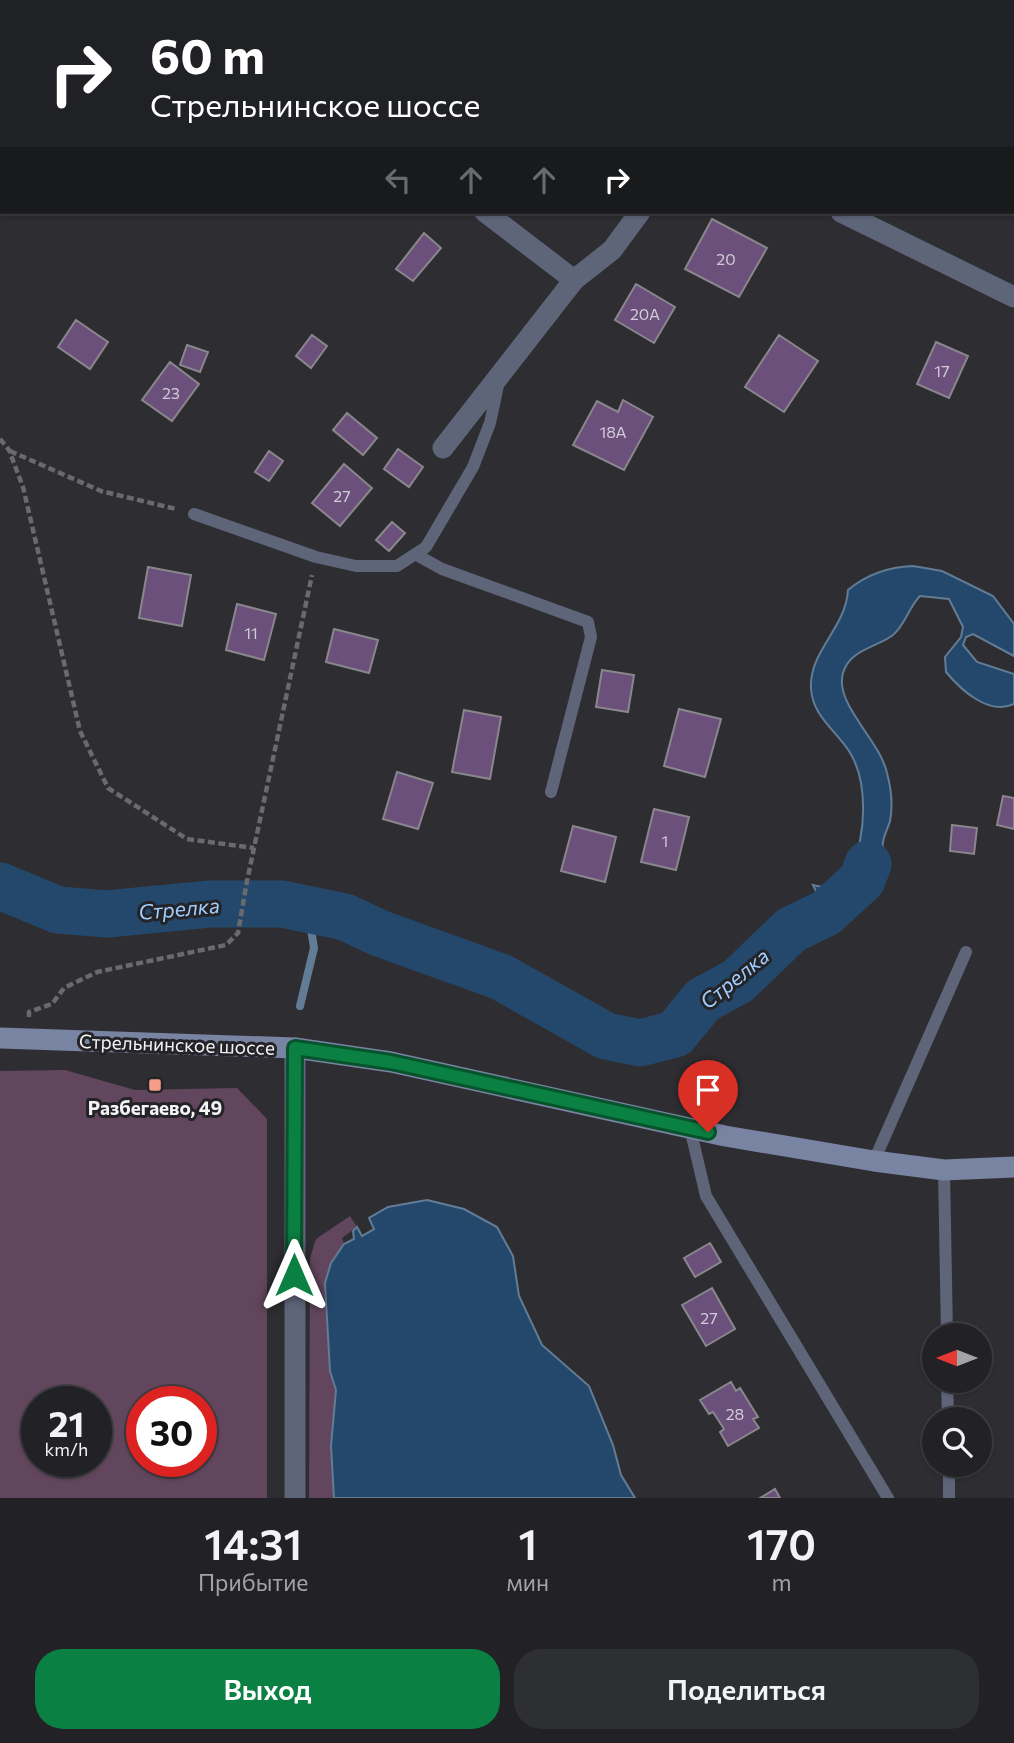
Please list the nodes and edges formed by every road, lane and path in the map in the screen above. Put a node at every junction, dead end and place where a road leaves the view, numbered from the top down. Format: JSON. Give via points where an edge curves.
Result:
{"nodes":[{"id":1,"x":487,"y":214,"type":"edge"},
{"id":2,"x":639,"y":214,"type":"edge"},
{"id":3,"x":845,"y":214,"type":"edge"},
{"id":4,"x":571,"y":284,"type":"junction"},
{"id":5,"x":1014,"y":298,"type":"edge"},
{"id":6,"x":500,"y":374,"type":"junction"},
{"id":7,"x":0,"y":439,"type":"edge"},
{"id":8,"x":443,"y":447,"type":"dead end"},
{"id":9,"x":9,"y":450,"type":"junction"},
{"id":10,"x":194,"y":514,"type":"joint"},
{"id":11,"x":415,"y":554,"type":"junction"},
{"id":12,"x":316,"y":557,"type":"junction"},
{"id":13,"x":551,"y":792,"type":"dead end"},
{"id":14,"x":254,"y":848,"type":"junction"},
{"id":15,"x":966,"y":952,"type":"dead end"},
{"id":16,"x":29,"y":1016,"type":"dead end"},
{"id":17,"x":0,"y":1038,"type":"edge"},
{"id":18,"x":295,"y":1048,"type":"junction"},
{"id":19,"x":690,"y":1128,"type":"junction"},
{"id":20,"x":874,"y":1161,"type":"junction"},
{"id":21,"x":1014,"y":1167,"type":"edge"},
{"id":22,"x":944,"y":1170,"type":"junction"},
{"id":23,"x":947,"y":1323,"type":"edge"},
{"id":24,"x":949,"y":1477,"type":"edge"},
{"id":25,"x":295,"y":1498,"type":"edge"},
{"id":26,"x":888,"y":1498,"type":"edge"},
{"id":27,"x":949,"y":1498,"type":"edge"}],
"edges":[{"from":1,"to":4,"type":"street"},
{"from":2,"to":4,"type":"street","via":[[612,250]]},
{"from":3,"to":5,"type":"street"},
{"from":4,"to":6,"type":"street"},
{"from":6,"to":8,"type":"street"},
{"from":6,"to":11,"type":"lane","via":[[490,423],[473,467],[426,547]]},
{"from":7,"to":9,"type":"path"},
{"from":9,"to":10,"type":"path","via":[[101,491]]},
{"from":9,"to":14,"type":"path","via":[[23,487],[80,731],[108,788],[187,839]]},
{"from":10,"to":12,"type":"lane"},
{"from":11,"to":12,"type":"lane","via":[[397,566],[356,566]]},
{"from":11,"to":13,"type":"lane","via":[[442,569],[588,622],[591,637]]},
{"from":12,"to":14,"type":"path"},
{"from":14,"to":16,"type":"path","via":[[238,933],[226,945],[97,972],[64,988],[51,1004],[29,1012]]},
{"from":15,"to":20,"type":"lane"},
{"from":17,"to":18,"type":"main road","name":"Стрельнинское шоссе"},
{"from":18,"to":19,"type":"main road","name":"Стрельнинское шоссе","via":[[391,1062]]},
{"from":18,"to":25,"type":"street"},
{"from":19,"to":20,"type":"main road","name":"Стрельнинское шоссе"},
{"from":19,"to":26,"type":"lane","via":[[706,1196]]},
{"from":20,"to":22,"type":"main road","name":"Стрельнинское шоссе"},
{"from":21,"to":22,"type":"main road","name":"Стрельнинское шоссе"},
{"from":22,"to":23,"type":"lane"},
{"from":24,"to":27,"type":"lane"}]}
